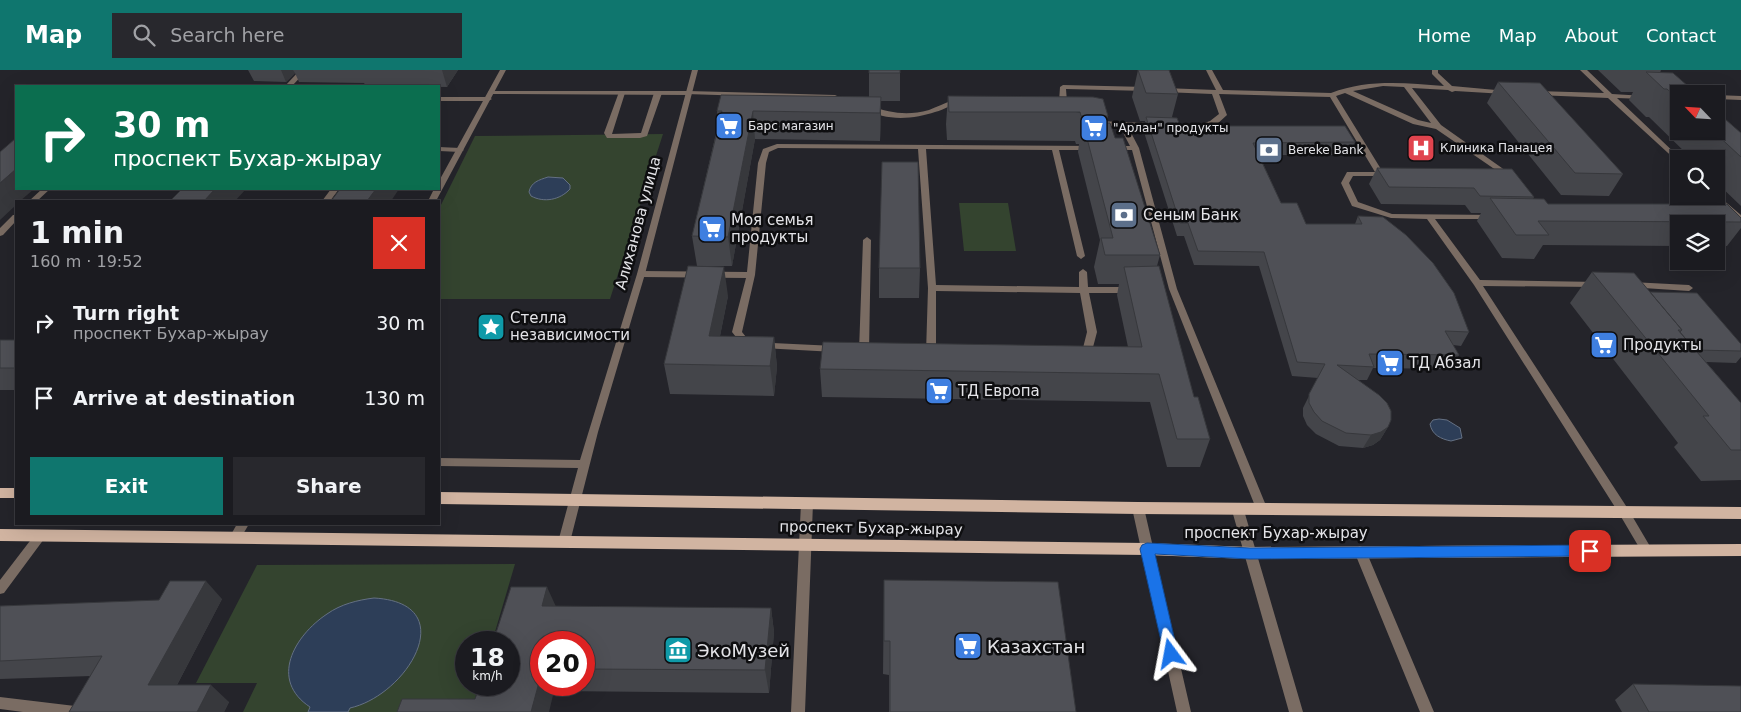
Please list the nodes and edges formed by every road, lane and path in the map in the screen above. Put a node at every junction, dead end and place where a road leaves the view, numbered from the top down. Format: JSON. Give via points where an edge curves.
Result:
{"nodes":[{"id":1,"x":304,"y":70,"type":"edge"},
{"id":2,"x":503,"y":70,"type":"edge"},
{"id":3,"x":694,"y":70,"type":"edge"},
{"id":4,"x":1209,"y":70,"type":"edge"},
{"id":5,"x":1435,"y":70,"type":"edge"},
{"id":6,"x":1582,"y":70,"type":"edge"},
{"id":7,"x":289,"y":85,"type":"edge"},
{"id":8,"x":1406,"y":85,"type":"junction"},
{"id":9,"x":1345,"y":90,"type":"junction"},
{"id":10,"x":1452,"y":90,"type":"junction"},
{"id":11,"x":1218,"y":92,"type":"junction"},
{"id":12,"x":1518,"y":92,"type":"edge"},
{"id":13,"x":621,"y":93,"type":"junction"},
{"id":14,"x":688,"y":93,"type":"junction"},
{"id":15,"x":1527,"y":93,"type":"edge"},
{"id":16,"x":658,"y":94,"type":"junction"},
{"id":17,"x":489,"y":96,"type":"junction"},
{"id":18,"x":1332,"y":96,"type":"junction"},
{"id":19,"x":840,"y":97,"type":"edge"},
{"id":20,"x":1612,"y":97,"type":"junction"},
{"id":21,"x":1650,"y":97,"type":"edge"},
{"id":22,"x":1725,"y":97,"type":"edge"},
{"id":23,"x":1741,"y":98,"type":"edge"},
{"id":24,"x":440,"y":99,"type":"edge"},
{"id":25,"x":861,"y":103,"type":"edge"},
{"id":26,"x":965,"y":103,"type":"edge"},
{"id":27,"x":1075,"y":117,"type":"edge"},
{"id":28,"x":1088,"y":122,"type":"edge"},
{"id":29,"x":1124,"y":125,"type":"junction"},
{"id":30,"x":1438,"y":127,"type":"junction"},
{"id":31,"x":922,"y":147,"type":"junction"},
{"id":32,"x":1055,"y":148,"type":"junction"},
{"id":33,"x":1099,"y":148,"type":"edge"},
{"id":34,"x":1108,"y":148,"type":"edge"},
{"id":35,"x":1135,"y":148,"type":"junction"},
{"id":36,"x":440,"y":149,"type":"edge"},
{"id":37,"x":460,"y":150,"type":"junction"},
{"id":38,"x":1670,"y":152,"type":"edge"},
{"id":39,"x":1380,"y":174,"type":"junction"},
{"id":40,"x":1390,"y":174,"type":"edge"},
{"id":41,"x":1486,"y":175,"type":"edge"},
{"id":42,"x":1506,"y":175,"type":"junction"},
{"id":43,"x":1511,"y":182,"type":"edge"},
{"id":44,"x":440,"y":186,"type":"edge"},
{"id":45,"x":45,"y":190,"type":"edge"},
{"id":46,"x":34,"y":200,"type":"edge"},
{"id":47,"x":1725,"y":205,"type":"edge"},
{"id":48,"x":1429,"y":216,"type":"junction"},
{"id":49,"x":1503,"y":217,"type":"edge"},
{"id":50,"x":15,"y":218,"type":"edge"},
{"id":51,"x":1731,"y":220,"type":"edge"},
{"id":52,"x":1741,"y":220,"type":"edge"},
{"id":53,"x":0,"y":232,"type":"edge"},
{"id":54,"x":867,"y":240,"type":"dead end"},
{"id":55,"x":1081,"y":256,"type":"dead end"},
{"id":56,"x":1083,"y":272,"type":"dead end"},
{"id":57,"x":641,"y":274,"type":"junction"},
{"id":58,"x":751,"y":275,"type":"junction"},
{"id":59,"x":1477,"y":283,"type":"junction"},
{"id":60,"x":1603,"y":284,"type":"edge"},
{"id":61,"x":1622,"y":285,"type":"edge"},
{"id":62,"x":932,"y":288,"type":"junction"},
{"id":63,"x":1689,"y":288,"type":"dead end"},
{"id":64,"x":1084,"y":290,"type":"junction"},
{"id":65,"x":1143,"y":290,"type":"edge"},
{"id":66,"x":1067,"y":351,"type":"edge"},
{"id":67,"x":931,"y":352,"type":"edge"},
{"id":68,"x":440,"y":462,"type":"edge"},
{"id":69,"x":585,"y":464,"type":"junction"},
{"id":70,"x":0,"y":493,"type":"edge"},
{"id":71,"x":15,"y":493,"type":"edge"},
{"id":72,"x":440,"y":498,"type":"edge"},
{"id":73,"x":575,"y":498,"type":"junction"},
{"id":74,"x":807,"y":502,"type":"junction"},
{"id":75,"x":1238,"y":507,"type":"junction"},
{"id":76,"x":1138,"y":508,"type":"junction"},
{"id":77,"x":1261,"y":508,"type":"junction"},
{"id":78,"x":1624,"y":512,"type":"junction"},
{"id":79,"x":1741,"y":513,"type":"edge"},
{"id":80,"x":242,"y":525,"type":"edge"},
{"id":81,"x":0,"y":535,"type":"edge"},
{"id":82,"x":40,"y":536,"type":"junction"},
{"id":83,"x":235,"y":538,"type":"junction"},
{"id":84,"x":564,"y":542,"type":"junction"},
{"id":85,"x":806,"y":544,"type":"junction"},
{"id":86,"x":1147,"y":549,"type":"junction"},
{"id":87,"x":1741,"y":550,"type":"edge"},
{"id":88,"x":1360,"y":551,"type":"junction"},
{"id":89,"x":1647,"y":551,"type":"junction"},
{"id":90,"x":1250,"y":553,"type":"junction"},
{"id":91,"x":0,"y":589,"type":"edge"},
{"id":92,"x":0,"y":703,"type":"edge"},
{"id":93,"x":75,"y":712,"type":"edge"},
{"id":94,"x":798,"y":712,"type":"edge"},
{"id":95,"x":1184,"y":712,"type":"edge"},
{"id":96,"x":1296,"y":712,"type":"edge"},
{"id":97,"x":1427,"y":712,"type":"edge"}],
"edges":[{"from":1,"to":7,"type":"street"},
{"from":2,"to":17,"type":"street"},
{"from":3,"to":14,"type":"street","name":"Алиханова улица"},
{"from":4,"to":11,"type":"street"},
{"from":5,"to":10,"type":"street","via":[[1435,74]]},
{"from":6,"to":20,"type":"street"},
{"from":8,"to":9,"type":"street","via":[[1383,84]]},
{"from":8,"to":10,"type":"street"},
{"from":8,"to":30,"type":"street"},
{"from":9,"to":18,"type":"street"},
{"from":9,"to":30,"type":"street","via":[[1416,122]]},
{"from":10,"to":12,"type":"street"},
{"from":11,"to":18,"type":"street"},
{"from":11,"to":27,"type":"street","via":[[1062,87],[1068,114]]},
{"from":11,"to":29,"type":"street","via":[[1222,115],[1213,123],[1199,128]]},
{"from":13,"to":16,"type":"street"},
{"from":13,"to":16,"type":"street","via":[[608,133],[610,136],[642,136]]},
{"from":13,"to":17,"type":"street"},
{"from":14,"to":16,"type":"street"},
{"from":14,"to":19,"type":"street"},
{"from":14,"to":57,"type":"street","name":"Алиханова улица"},
{"from":15,"to":20,"type":"street"},
{"from":17,"to":24,"type":"street"},
{"from":17,"to":37,"type":"street"},
{"from":18,"to":39,"type":"street"},
{"from":20,"to":21,"type":"street"},
{"from":20,"to":38,"type":"street"},
{"from":22,"to":23,"type":"street"},
{"from":25,"to":26,"type":"street","via":[[878,113],[907,116],[932,111],[948,102]]},
{"from":28,"to":29,"type":"street"},
{"from":29,"to":35,"type":"street"},
{"from":30,"to":42,"type":"street"},
{"from":31,"to":32,"type":"street"},
{"from":31,"to":58,"type":"street","via":[[777,146],[766,151],[762,163]]},
{"from":31,"to":62,"type":"street"},
{"from":32,"to":33,"type":"street"},
{"from":32,"to":55,"type":"street"},
{"from":34,"to":35,"type":"street"},
{"from":35,"to":77,"type":"street","via":[[1168,289]]},
{"from":36,"to":37,"type":"street"},
{"from":37,"to":44,"type":"street"},
{"from":39,"to":40,"type":"street"},
{"from":39,"to":48,"type":"street","via":[[1350,174],[1345,183],[1355,204],[1391,216]]},
{"from":41,"to":42,"type":"street"},
{"from":42,"to":43,"type":"street"},
{"from":45,"to":46,"type":"street"},
{"from":47,"to":52,"type":"street"},
{"from":48,"to":49,"type":"street"},
{"from":48,"to":59,"type":"street"},
{"from":50,"to":53,"type":"street"},
{"from":51,"to":52,"type":"street"},
{"from":54,"to":58,"type":"street","via":[[860,350],[747,345],[737,332]]},
{"from":56,"to":64,"type":"street"},
{"from":57,"to":58,"type":"street"},
{"from":57,"to":69,"type":"street","name":"Алиханова улица"},
{"from":59,"to":60,"type":"street"},
{"from":59,"to":78,"type":"street"},
{"from":61,"to":63,"type":"street"},
{"from":62,"to":64,"type":"street"},
{"from":62,"to":67,"type":"street"},
{"from":64,"to":65,"type":"street"},
{"from":64,"to":66,"type":"street","via":[[1092,332],[1087,351]]},
{"from":68,"to":69,"type":"street"},
{"from":69,"to":73,"type":"street","name":"Алиханова улица"},
{"from":70,"to":71,"type":"main road"},
{"from":72,"to":73,"type":"main road","name":"проспект Бухар-жырау"},
{"from":73,"to":74,"type":"main road","name":"проспект Бухар-жырау"},
{"from":73,"to":84,"type":"street","name":"Алиханова улица"},
{"from":74,"to":76,"type":"main road","name":"проспект Бухар-жырау"},
{"from":74,"to":85,"type":"street"},
{"from":75,"to":76,"type":"main road","name":"проспект Бухар-жырау"},
{"from":75,"to":77,"type":"main road","name":"проспект Бухар-жырау"},
{"from":75,"to":90,"type":"street"},
{"from":76,"to":86,"type":"street"},
{"from":77,"to":78,"type":"main road","name":"проспект Бухар-жырау"},
{"from":78,"to":79,"type":"main road","name":"проспект Бухар-жырау"},
{"from":78,"to":89,"type":"street"},
{"from":80,"to":83,"type":"street"},
{"from":81,"to":82,"type":"main road","name":"проспект Бухар-жырау"},
{"from":82,"to":83,"type":"main road","name":"проспект Бухар-жырау"},
{"from":82,"to":91,"type":"street"},
{"from":83,"to":84,"type":"main road","name":"проспект Бухар-жырау"},
{"from":84,"to":85,"type":"main road","name":"проспект Бухар-жырау"},
{"from":85,"to":86,"type":"main road","name":"проспект Бухар-жырау"},
{"from":85,"to":94,"type":"street"},
{"from":86,"to":90,"type":"main road","name":"проспект Бухар-жырау"},
{"from":86,"to":95,"type":"street"},
{"from":87,"to":89,"type":"main road","name":"проспект Бухар-жырау"},
{"from":88,"to":89,"type":"main road","name":"проспект Бухар-жырау"},
{"from":88,"to":90,"type":"main road","name":"проспект Бухар-жырау"},
{"from":88,"to":97,"type":"street"},
{"from":90,"to":96,"type":"street"},
{"from":92,"to":93,"type":"street"}]}
